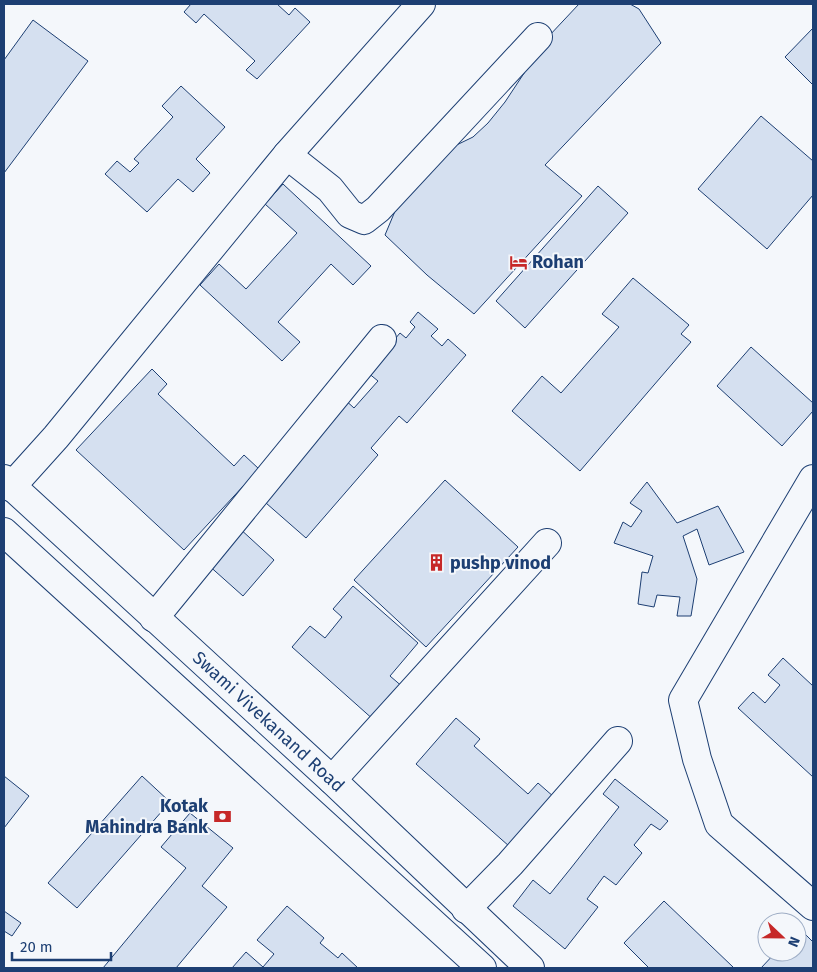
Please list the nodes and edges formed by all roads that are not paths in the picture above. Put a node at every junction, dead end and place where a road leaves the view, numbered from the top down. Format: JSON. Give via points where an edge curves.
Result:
{"nodes":[{"id":1,"x":421,"y":4,"type":"edge"},
{"id":2,"x":538,"y":38,"type":"dead end"},
{"id":3,"x":287,"y":155,"type":"junction"},
{"id":4,"x":382,"y":339,"type":"dead end"},
{"id":5,"x":813,"y":479,"type":"edge"},
{"id":6,"x":8,"y":483,"type":"edge"},
{"id":7,"x":4,"y":532,"type":"edge"},
{"id":8,"x":546,"y":542,"type":"dead end"},
{"id":9,"x":154,"y":618,"type":"junction"},
{"id":10,"x":618,"y":741,"type":"dead end"},
{"id":11,"x":332,"y":780,"type":"junction"},
{"id":12,"x":813,"y":906,"type":"edge"},
{"id":13,"x":466,"y":909,"type":"junction"},
{"id":14,"x":482,"y":968,"type":"edge"},
{"id":15,"x":530,"y":968,"type":"edge"}],
"edges":[{"from":1,"to":3,"type":"street"},
{"from":2,"to":3,"type":"street","via":[[378,209],[364,220],[350,214],[330,189]]},
{"from":3,"to":6,"type":"street","via":[[63,430]]},
{"from":4,"to":9,"type":"street"},
{"from":5,"to":12,"type":"street","via":[[683,700],[697,759],[719,824]]},
{"from":6,"to":9,"type":"street","name":"Swami Vivekanand Road"},
{"from":7,"to":14,"type":"street","name":"Swami Vivekanand Road"},
{"from":8,"to":11,"type":"street"},
{"from":9,"to":11,"type":"street","name":"Swami Vivekanand Road"},
{"from":10,"to":13,"type":"street"},
{"from":11,"to":13,"type":"street","name":"Swami Vivekanand Road"},
{"from":13,"to":15,"type":"street","name":"Swami Vivekanand Road"}]}
